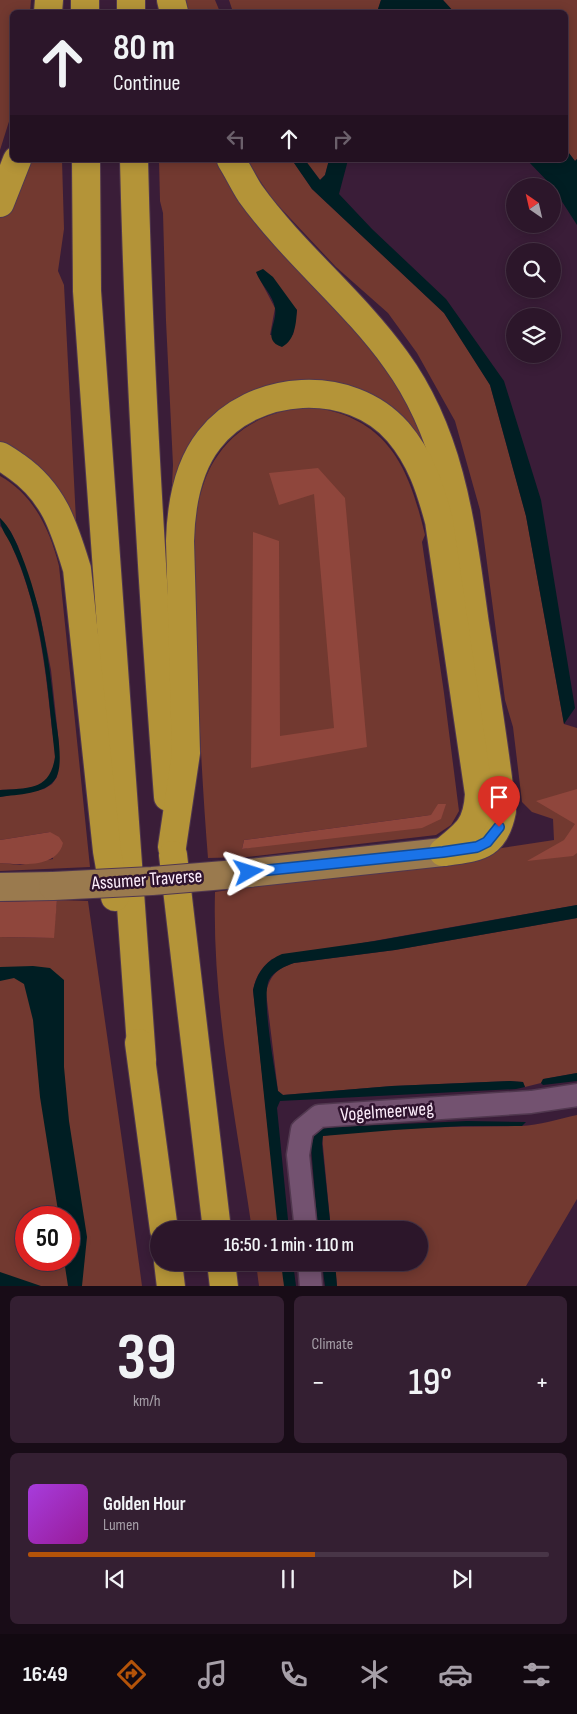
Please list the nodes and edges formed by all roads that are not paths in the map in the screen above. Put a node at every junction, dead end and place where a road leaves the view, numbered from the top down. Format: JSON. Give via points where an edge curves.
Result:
{"nodes":[{"id":1,"x":16,"y":162,"type":"edge"},
{"id":2,"x":86,"y":162,"type":"edge"},
{"id":3,"x":134,"y":162,"type":"edge"},
{"id":4,"x":232,"y":162,"type":"edge"},
{"id":5,"x":0,"y":203,"type":"edge"},
{"id":6,"x":0,"y":456,"type":"edge"},
{"id":7,"x":172,"y":847,"type":"junction"},
{"id":8,"x":443,"y":852,"type":"junction"},
{"id":9,"x":0,"y":887,"type":"edge"},
{"id":10,"x":142,"y":1060,"type":"junction"},
{"id":11,"x":577,"y":1095,"type":"edge"},
{"id":12,"x":163,"y":1221,"type":"edge"},
{"id":13,"x":217,"y":1221,"type":"edge"},
{"id":14,"x":305,"y":1221,"type":"edge"},
{"id":15,"x":169,"y":1271,"type":"edge"},
{"id":16,"x":222,"y":1271,"type":"edge"},
{"id":17,"x":310,"y":1271,"type":"edge"},
{"id":18,"x":171,"y":1286,"type":"edge"},
{"id":19,"x":224,"y":1286,"type":"edge"},
{"id":20,"x":311,"y":1286,"type":"edge"}],
"edges":[{"from":1,"to":5,"type":"highway"},
{"from":2,"to":10,"type":"highway","via":[[87,291]]},
{"from":3,"to":7,"type":"highway","via":[[152,582]]},
{"from":4,"to":8,"type":"highway","via":[[250,192],[289,241],[396,360],[419,394],[448,465],[464,546],[502,811],[499,827],[487,842],[477,847]]},
{"from":6,"to":10,"type":"highway","via":[[34,479],[54,506],[77,569],[107,851]]},
{"from":7,"to":8,"type":"highway","via":[[186,753],[180,541],[181,513],[188,483],[209,440],[222,426],[260,403],[309,394],[348,400],[382,418],[415,455],[429,482],[439,521],[479,794],[474,824]]},
{"from":7,"to":13,"type":"highway"},
{"from":8,"to":9,"type":"main road","name":"Assumer Traverse","bridge":true,"via":[[152,881]]},
{"from":10,"to":12,"type":"highway"},
{"from":11,"to":14,"type":"street","name":"Vogelmeerweg","via":[[536,1102],[320,1116],[302,1130],[298,1155]]},
{"from":15,"to":18,"type":"highway"},
{"from":16,"to":19,"type":"highway"},
{"from":17,"to":20,"type":"street"}]}
